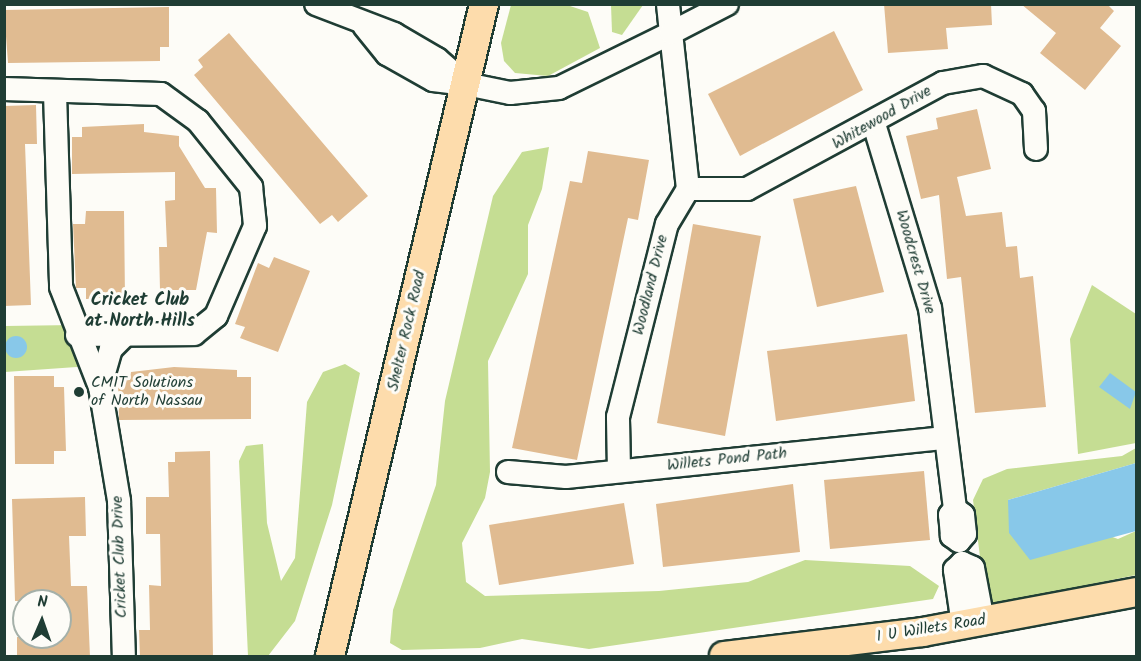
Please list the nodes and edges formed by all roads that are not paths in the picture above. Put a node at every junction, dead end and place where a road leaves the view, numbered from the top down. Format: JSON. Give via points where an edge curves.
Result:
{"nodes":[{"id":1,"x":316,"y":4,"type":"edge"},
{"id":2,"x":484,"y":4,"type":"edge"},
{"id":3,"x":668,"y":4,"type":"edge"},
{"id":4,"x":727,"y":4,"type":"edge"},
{"id":5,"x":671,"y":33,"type":"junction"},
{"id":6,"x":466,"y":84,"type":"junction"},
{"id":7,"x":4,"y":89,"type":"edge"},
{"id":8,"x":55,"y":93,"type":"junction"},
{"id":9,"x":874,"y":124,"type":"junction"},
{"id":10,"x":1036,"y":149,"type":"dead end"},
{"id":11,"x":688,"y":189,"type":"junction"},
{"id":12,"x":78,"y":335,"type":"junction"},
{"id":13,"x":124,"y":336,"type":"junction"},
{"id":14,"x":100,"y":387,"type":"junction"},
{"id":15,"x":945,"y":438,"type":"junction"},
{"id":16,"x":619,"y":471,"type":"junction"},
{"id":17,"x":508,"y":472,"type":"dead end"},
{"id":18,"x":1137,"y":592,"type":"edge"},
{"id":19,"x":973,"y":623,"type":"junction"},
{"id":20,"x":124,"y":657,"type":"edge"},
{"id":21,"x":330,"y":657,"type":"edge"},
{"id":22,"x":724,"y":657,"type":"edge"}],
"edges":[{"from":1,"to":6,"type":"street","via":[[364,26],[387,54],[433,80]]},
{"from":2,"to":6,"type":"main road","name":"Shelter Rock Road"},
{"from":3,"to":5,"type":"street"},
{"from":4,"to":5,"type":"street"},
{"from":5,"to":6,"type":"street","via":[[545,92],[510,93]]},
{"from":5,"to":11,"type":"street"},
{"from":6,"to":21,"type":"main road","name":"Shelter Rock Road"},
{"from":7,"to":8,"type":"street"},
{"from":8,"to":12,"type":"street","name":"Cricket Club Drive","via":[[61,287]]},
{"from":8,"to":13,"type":"street","via":[[161,93],[198,121],[251,187],[255,226],[216,316],[194,334]]},
{"from":9,"to":10,"type":"street","name":"Whitewood Drive","via":[[943,83],[983,76],[1022,94],[1034,111]]},
{"from":9,"to":11,"type":"street","name":"Whitewood Drive","via":[[747,189]]},
{"from":9,"to":15,"type":"street","name":"Woodcrest Drive","via":[[930,308]]},
{"from":11,"to":16,"type":"street","name":"Woodland Drive","via":[[667,224],[618,417]]},
{"from":12,"to":13,"type":"street"},
{"from":12,"to":14,"type":"street","name":"Cricket Club Drive"},
{"from":13,"to":14,"type":"street","name":"Cricket Club Drive","via":[[111,349]]},
{"from":14,"to":20,"type":"street","name":"Cricket Club Drive","via":[[119,501]]},
{"from":15,"to":16,"type":"street","name":"Willets Pond Path"},
{"from":15,"to":19,"type":"street","name":"Woodcrest Drive","via":[[955,509],[964,519],[961,552],[973,568]]},
{"from":16,"to":17,"type":"street","name":"Willets Pond Path","via":[[540,478]]},
{"from":18,"to":19,"type":"main road","name":"I U Willets Road"},
{"from":19,"to":22,"type":"main road","name":"I U Willets Road"}]}
